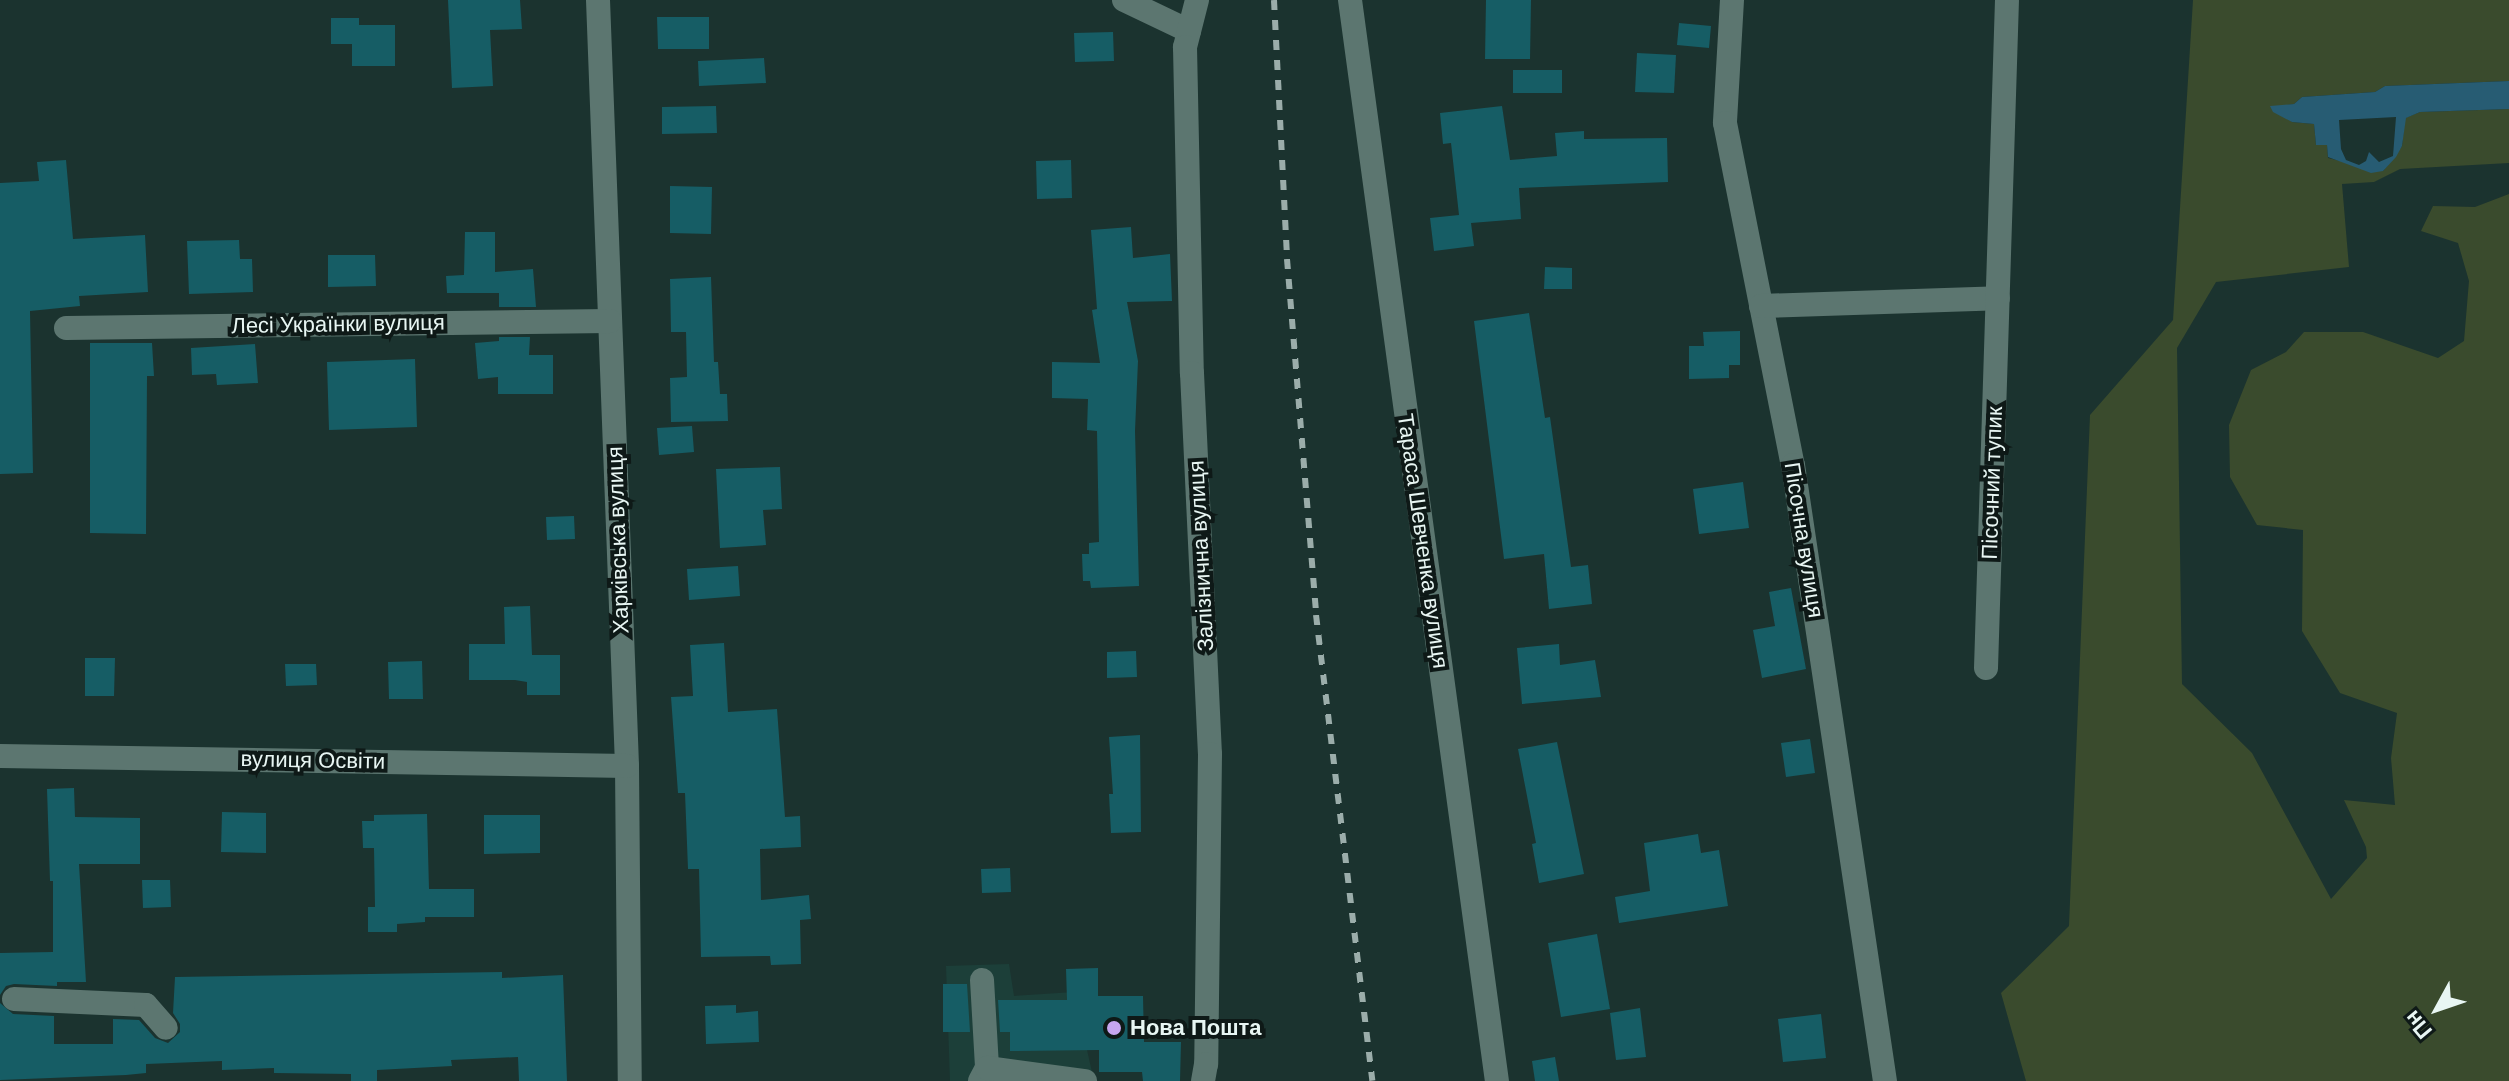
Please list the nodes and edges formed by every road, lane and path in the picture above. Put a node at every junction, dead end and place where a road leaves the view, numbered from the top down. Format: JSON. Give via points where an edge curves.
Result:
{"nodes":[{"id":1,"x":598,"y":0,"type":"edge"},
{"id":2,"x":1124,"y":0,"type":"edge"},
{"id":3,"x":1197,"y":0,"type":"edge"},
{"id":4,"x":1350,"y":0,"type":"edge"},
{"id":5,"x":1732,"y":0,"type":"edge"},
{"id":6,"x":2007,"y":0,"type":"edge"},
{"id":7,"x":1189,"y":31,"type":"junction"},
{"id":8,"x":1998,"y":298,"type":"junction"},
{"id":9,"x":1761,"y":306,"type":"junction"},
{"id":10,"x":610,"y":321,"type":"junction"},
{"id":11,"x":66,"y":328,"type":"dead end"},
{"id":12,"x":1986,"y":668,"type":"dead end"},
{"id":13,"x":0,"y":756,"type":"edge"},
{"id":14,"x":627,"y":766,"type":"junction"},
{"id":15,"x":982,"y":980,"type":"dead end"},
{"id":16,"x":14,"y":999,"type":"dead end"},
{"id":17,"x":166,"y":1028,"type":"dead end"},
{"id":18,"x":984,"y":1074,"type":"edge"},
{"id":19,"x":630,"y":1081,"type":"edge"},
{"id":20,"x":1085,"y":1081,"type":"edge"},
{"id":21,"x":1203,"y":1081,"type":"edge"},
{"id":22,"x":1497,"y":1081,"type":"edge"},
{"id":23,"x":1885,"y":1081,"type":"edge"}],
"edges":[{"from":1,"to":10,"type":"street","name":"Харківська вулиця"},
{"from":2,"to":7,"type":"street"},
{"from":3,"to":7,"type":"street","name":"Залізнична вулиця"},
{"from":4,"to":22,"type":"street","name":"Тараса Шевченка вулиця"},
{"from":5,"to":9,"type":"street","name":"Пісочна вулиця","via":[[1725,123]]},
{"from":6,"to":8,"type":"street","name":"Пісочний тупик"},
{"from":7,"to":21,"type":"street","name":"Залізнична вулиця","via":[[1185,47],[1192,373],[1210,754]]},
{"from":8,"to":9,"type":"street"},
{"from":8,"to":12,"type":"street","name":"Пісочний тупик"},
{"from":9,"to":23,"type":"street","name":"Пісочна вулиця","via":[[1793,465]]},
{"from":10,"to":11,"type":"street","name":"Лесі Українки вулиця"},
{"from":10,"to":14,"type":"street","name":"Харківська вулиця"},
{"from":13,"to":14,"type":"street","name":"вулиця Освіти"},
{"from":14,"to":19,"type":"street","name":"Харківська вулиця"},
{"from":15,"to":18,"type":"street"},
{"from":16,"to":17,"type":"street","via":[[146,1005]]},
{"from":18,"to":20,"type":"street"}]}
